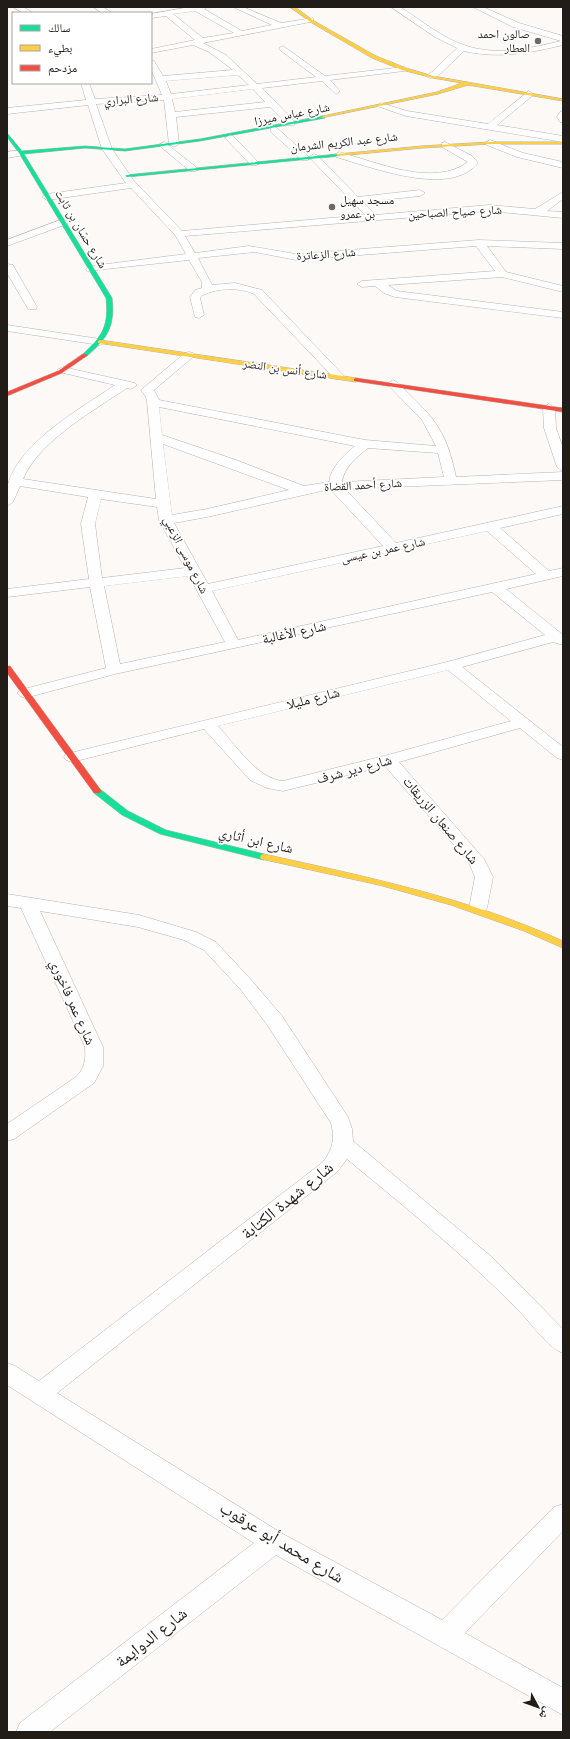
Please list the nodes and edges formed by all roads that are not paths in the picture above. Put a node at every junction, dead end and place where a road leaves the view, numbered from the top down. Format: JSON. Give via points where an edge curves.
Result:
{"nodes":[{"id":1,"x":17,"y":7,"type":"edge"},
{"id":2,"x":97,"y":7,"type":"edge"},
{"id":3,"x":198,"y":7,"type":"edge"},
{"id":4,"x":237,"y":7,"type":"edge"},
{"id":5,"x":292,"y":7,"type":"edge"},
{"id":6,"x":395,"y":7,"type":"edge"},
{"id":7,"x":477,"y":7,"type":"edge"},
{"id":8,"x":27,"y":12,"type":"edge"},
{"id":9,"x":106,"y":12,"type":"edge"},
{"id":10,"x":168,"y":14,"type":"junction"},
{"id":11,"x":152,"y":16,"type":"edge"},
{"id":12,"x":312,"y":21,"type":"junction"},
{"id":13,"x":290,"y":24,"type":"junction"},
{"id":14,"x":280,"y":26,"type":"junction"},
{"id":15,"x":326,"y":30,"type":"junction"},
{"id":16,"x":531,"y":30,"type":"junction"},
{"id":17,"x":240,"y":33,"type":"junction"},
{"id":18,"x":545,"y":36,"type":"junction"},
{"id":19,"x":200,"y":40,"type":"junction"},
{"id":20,"x":563,"y":41,"type":"edge"},
{"id":21,"x":192,"y":42,"type":"junction"},
{"id":22,"x":545,"y":45,"type":"junction"},
{"id":23,"x":283,"y":48,"type":"dead end"},
{"id":24,"x":462,"y":48,"type":"junction"},
{"id":25,"x":529,"y":50,"type":"junction"},
{"id":26,"x":152,"y":51,"type":"edge"},
{"id":27,"x":152,"y":65,"type":"edge"},
{"id":28,"x":404,"y":69,"type":"junction"},
{"id":29,"x":239,"y":72,"type":"junction"},
{"id":30,"x":431,"y":76,"type":"junction"},
{"id":31,"x":161,"y":79,"type":"junction"},
{"id":32,"x":324,"y":79,"type":"junction"},
{"id":33,"x":85,"y":84,"type":"edge"},
{"id":34,"x":470,"y":84,"type":"junction"},
{"id":35,"x":254,"y":87,"type":"junction"},
{"id":36,"x":336,"y":91,"type":"dead end"},
{"id":37,"x":500,"y":91,"type":"junction"},
{"id":38,"x":438,"y":93,"type":"junction"},
{"id":39,"x":452,"y":93,"type":"junction"},
{"id":40,"x":526,"y":94,"type":"junction"},
{"id":41,"x":168,"y":97,"type":"junction"},
{"id":42,"x":563,"y":100,"type":"edge"},
{"id":43,"x":92,"y":102,"type":"junction"},
{"id":44,"x":272,"y":104,"type":"junction"},
{"id":45,"x":385,"y":107,"type":"junction"},
{"id":46,"x":409,"y":109,"type":"junction"},
{"id":47,"x":7,"y":111,"type":"edge"},
{"id":48,"x":368,"y":112,"type":"junction"},
{"id":49,"x":563,"y":114,"type":"edge"},
{"id":50,"x":172,"y":115,"type":"junction"},
{"id":51,"x":563,"y":120,"type":"edge"},
{"id":52,"x":291,"y":124,"type":"junction"},
{"id":53,"x":491,"y":126,"type":"junction"},
{"id":54,"x":274,"y":130,"type":"junction"},
{"id":55,"x":7,"y":134,"type":"edge"},
{"id":56,"x":228,"y":137,"type":"junction"},
{"id":57,"x":563,"y":138,"type":"edge"},
{"id":58,"x":490,"y":143,"type":"junction"},
{"id":59,"x":563,"y":143,"type":"edge"},
{"id":60,"x":445,"y":145,"type":"junction"},
{"id":61,"x":168,"y":146,"type":"junction"},
{"id":62,"x":109,"y":150,"type":"junction"},
{"id":63,"x":21,"y":153,"type":"junction"},
{"id":64,"x":7,"y":155,"type":"edge"},
{"id":65,"x":339,"y":155,"type":"junction"},
{"id":66,"x":310,"y":157,"type":"junction"},
{"id":67,"x":254,"y":163,"type":"junction"},
{"id":68,"x":563,"y":165,"type":"edge"},
{"id":69,"x":193,"y":169,"type":"junction"},
{"id":70,"x":131,"y":181,"type":"junction"},
{"id":71,"x":420,"y":193,"type":"dead end"},
{"id":72,"x":47,"y":195,"type":"junction"},
{"id":73,"x":563,"y":195,"type":"edge"},
{"id":74,"x":355,"y":200,"type":"junction"},
{"id":75,"x":538,"y":212,"type":"junction"},
{"id":76,"x":563,"y":215,"type":"edge"},
{"id":77,"x":372,"y":217,"type":"junction"},
{"id":78,"x":63,"y":222,"type":"junction"},
{"id":79,"x":179,"y":234,"type":"junction"},
{"id":80,"x":7,"y":243,"type":"edge"},
{"id":81,"x":478,"y":243,"type":"junction"},
{"id":82,"x":563,"y":246,"type":"edge"},
{"id":83,"x":191,"y":256,"type":"junction"},
{"id":84,"x":9,"y":267,"type":"dead end"},
{"id":85,"x":91,"y":269,"type":"junction"},
{"id":86,"x":502,"y":274,"type":"junction"},
{"id":87,"x":429,"y":279,"type":"junction"},
{"id":88,"x":12,"y":280,"type":"edge"},
{"id":89,"x":378,"y":283,"type":"junction"},
{"id":90,"x":362,"y":284,"type":"dead end"},
{"id":91,"x":207,"y":286,"type":"junction"},
{"id":92,"x":563,"y":289,"type":"edge"},
{"id":93,"x":437,"y":299,"type":"junction"},
{"id":94,"x":32,"y":306,"type":"dead end"},
{"id":95,"x":199,"y":315,"type":"dead end"},
{"id":96,"x":563,"y":316,"type":"edge"},
{"id":97,"x":7,"y":328,"type":"edge"},
{"id":98,"x":100,"y":342,"type":"junction"},
{"id":99,"x":190,"y":355,"type":"junction"},
{"id":100,"x":63,"y":370,"type":"junction"},
{"id":101,"x":339,"y":377,"type":"junction"},
{"id":102,"x":124,"y":384,"type":"junction"},
{"id":103,"x":393,"y":384,"type":"junction"},
{"id":104,"x":147,"y":390,"type":"junction"},
{"id":105,"x":7,"y":394,"type":"edge"},
{"id":106,"x":153,"y":402,"type":"junction"},
{"id":107,"x":549,"y":408,"type":"junction"},
{"id":108,"x":563,"y":410,"type":"edge"},
{"id":109,"x":156,"y":437,"type":"junction"},
{"id":110,"x":365,"y":444,"type":"junction"},
{"id":111,"x":443,"y":450,"type":"junction"},
{"id":112,"x":563,"y":467,"type":"edge"},
{"id":113,"x":563,"y":476,"type":"edge"},
{"id":114,"x":451,"y":481,"type":"junction"},
{"id":115,"x":16,"y":482,"type":"junction"},
{"id":116,"x":335,"y":486,"type":"junction"},
{"id":117,"x":302,"y":490,"type":"junction"},
{"id":118,"x":95,"y":495,"type":"junction"},
{"id":119,"x":7,"y":502,"type":"edge"},
{"id":120,"x":163,"y":504,"type":"junction"},
{"id":121,"x":563,"y":510,"type":"edge"},
{"id":122,"x":166,"y":520,"type":"junction"},
{"id":123,"x":490,"y":526,"type":"junction"},
{"id":124,"x":393,"y":548,"type":"junction"},
{"id":125,"x":194,"y":571,"type":"junction"},
{"id":126,"x":563,"y":572,"type":"edge"},
{"id":127,"x":546,"y":576,"type":"junction"},
{"id":128,"x":97,"y":583,"type":"junction"},
{"id":129,"x":495,"y":587,"type":"junction"},
{"id":130,"x":204,"y":589,"type":"junction"},
{"id":131,"x":7,"y":593,"type":"edge"},
{"id":132,"x":559,"y":640,"type":"edge"},
{"id":133,"x":234,"y":645,"type":"junction"},
{"id":134,"x":451,"y":665,"type":"junction"},
{"id":135,"x":7,"y":668,"type":"edge"},
{"id":136,"x":114,"y":670,"type":"junction"},
{"id":137,"x":25,"y":693,"type":"junction"},
{"id":138,"x":523,"y":722,"type":"junction"},
{"id":139,"x":207,"y":723,"type":"junction"},
{"id":140,"x":563,"y":755,"type":"edge"},
{"id":141,"x":72,"y":757,"type":"junction"},
{"id":142,"x":389,"y":760,"type":"junction"},
{"id":143,"x":7,"y":900,"type":"edge"},
{"id":144,"x":27,"y":902,"type":"junction"},
{"id":145,"x":478,"y":908,"type":"junction"},
{"id":146,"x":563,"y":945,"type":"edge"},
{"id":147,"x":7,"y":1134,"type":"edge"},
{"id":148,"x":344,"y":1145,"type":"junction"},
{"id":149,"x":563,"y":1344,"type":"edge"},
{"id":150,"x":7,"y":1373,"type":"edge"},
{"id":151,"x":40,"y":1393,"type":"junction"},
{"id":152,"x":563,"y":1515,"type":"edge"},
{"id":153,"x":274,"y":1542,"type":"junction"},
{"id":154,"x":445,"y":1635,"type":"junction"},
{"id":155,"x":563,"y":1702,"type":"edge"},
{"id":156,"x":29,"y":1732,"type":"edge"}],
"edges":[{"from":1,"to":8,"type":"street"},
{"from":2,"to":9,"type":"street"},
{"from":3,"to":10,"type":"street"},
{"from":3,"to":17,"type":"street"},
{"from":4,"to":14,"type":"street"},
{"from":5,"to":12,"type":"street"},
{"from":6,"to":24,"type":"street"},
{"from":7,"to":16,"type":"street"},
{"from":10,"to":11,"type":"street"},
{"from":10,"to":19,"type":"street"},
{"from":12,"to":13,"type":"street"},
{"from":12,"to":15,"type":"street"},
{"from":13,"to":14,"type":"street"},
{"from":13,"to":15,"type":"street"},
{"from":14,"to":17,"type":"street"},
{"from":15,"to":28,"type":"street","via":[[374,57]]},
{"from":16,"to":18,"type":"street"},
{"from":16,"to":20,"type":"street"},
{"from":17,"to":19,"type":"street"},
{"from":18,"to":20,"type":"street"},
{"from":18,"to":22,"type":"street","via":[[548,42]]},
{"from":19,"to":21,"type":"street"},
{"from":20,"to":22,"type":"street"},
{"from":20,"to":25,"type":"street"},
{"from":21,"to":26,"type":"street"},
{"from":21,"to":29,"type":"street","via":[[213,50]]},
{"from":22,"to":25,"type":"street"},
{"from":23,"to":32,"type":"street"},
{"from":24,"to":25,"type":"street","via":[[499,53]]},
{"from":24,"to":30,"type":"street"},
{"from":27,"to":31,"type":"street"},
{"from":28,"to":30,"type":"street"},
{"from":28,"to":32,"type":"street","name":"شارع البراري"},
{"from":29,"to":31,"type":"street"},
{"from":29,"to":35,"type":"street"},
{"from":30,"to":34,"type":"street"},
{"from":30,"to":38,"type":"street","via":[[442,89]]},
{"from":31,"to":41,"type":"street"},
{"from":32,"to":35,"type":"street","name":"شارع البراري"},
{"from":32,"to":36,"type":"street"},
{"from":33,"to":43,"type":"street"},
{"from":34,"to":37,"type":"street"},
{"from":34,"to":38,"type":"street","name":"شارع عباس ميرزا"},
{"from":34,"to":39,"type":"street","name":"شارع عباس ميرزا"},
{"from":34,"to":40,"type":"street"},
{"from":35,"to":41,"type":"street","name":"شارع البراري"},
{"from":35,"to":44,"type":"street"},
{"from":37,"to":39,"type":"street"},
{"from":37,"to":40,"type":"street"},
{"from":38,"to":45,"type":"street","name":"شارع عباس ميرزا"},
{"from":39,"to":46,"type":"street","name":"شارع عباس ميرزا"},
{"from":40,"to":42,"type":"street"},
{"from":40,"to":53,"type":"street"},
{"from":41,"to":43,"type":"street","name":"شارع البراري"},
{"from":41,"to":50,"type":"street"},
{"from":43,"to":47,"type":"street","name":"شارع البراري"},
{"from":43,"to":62,"type":"street"},
{"from":44,"to":50,"type":"street"},
{"from":44,"to":52,"type":"street"},
{"from":45,"to":46,"type":"street","name":"شارع عباس ميرزا"},
{"from":45,"to":48,"type":"street","name":"شارع عباس ميرزا"},
{"from":45,"to":52,"type":"street","name":"شارع عباس ميرزا"},
{"from":46,"to":48,"type":"street"},
{"from":46,"to":53,"type":"street","via":[[423,115]]},
{"from":48,"to":54,"type":"street","name":"شارع عباس ميرزا"},
{"from":49,"to":51,"type":"street"},
{"from":50,"to":61,"type":"street"},
{"from":52,"to":56,"type":"street","name":"شارع عباس ميرزا"},
{"from":53,"to":57,"type":"street"},
{"from":54,"to":56,"type":"street","name":"شارع عباس ميرزا"},
{"from":54,"to":66,"type":"street"},
{"from":55,"to":63,"type":"street","name":"شارع حسّان بن ثابت"},
{"from":56,"to":61,"type":"street","name":"شارع عباس ميرزا"},
{"from":56,"to":67,"type":"street"},
{"from":58,"to":59,"type":"street","name":"شارع عبد الكريم الشرمان"},
{"from":58,"to":60,"type":"street","name":"شارع عبد الكريم الشرمان"},
{"from":58,"to":68,"type":"street"},
{"from":60,"to":65,"type":"street","name":"شارع عبد الكريم الشرمان"},
{"from":60,"to":65,"type":"street","via":[[469,158],[473,163],[453,175],[435,177],[399,171]]},
{"from":61,"to":62,"type":"street","name":"شارع عباس ميرزا"},
{"from":61,"to":69,"type":"street"},
{"from":62,"to":63,"type":"street","name":"شارع عباس ميرزا","via":[[79,148]]},
{"from":62,"to":70,"type":"street"},
{"from":63,"to":64,"type":"street"},
{"from":63,"to":72,"type":"street","name":"شارع حسّان بن ثابت"},
{"from":65,"to":66,"type":"street","name":"شارع عبد الكريم الشرمان"},
{"from":66,"to":67,"type":"street","name":"شارع عبد الكريم الشرمان"},
{"from":66,"to":74,"type":"street"},
{"from":67,"to":69,"type":"street","name":"شارع عبد الكريم الشرمان"},
{"from":69,"to":70,"type":"street","name":"شارع عبد الكريم الشرمان"},
{"from":70,"to":72,"type":"street"},
{"from":70,"to":79,"type":"street"},
{"from":71,"to":74,"type":"street"},
{"from":72,"to":78,"type":"street","name":"شارع حسّان بن ثابت"},
{"from":73,"to":75,"type":"street"},
{"from":74,"to":77,"type":"street"},
{"from":75,"to":76,"type":"street","name":"شارع صياح الصباحين"},
{"from":75,"to":77,"type":"street","name":"شارع صياح الصباحين","via":[[489,208]]},
{"from":77,"to":79,"type":"street","name":"شارع صياح الصباحين"},
{"from":78,"to":80,"type":"street"},
{"from":78,"to":85,"type":"street","name":"شارع حسّان بن ثابت"},
{"from":79,"to":83,"type":"street"},
{"from":81,"to":82,"type":"street","name":"شارع الزعاترة"},
{"from":81,"to":83,"type":"street","name":"شارع الزعاترة","via":[[296,256],[258,249]]},
{"from":81,"to":86,"type":"street"},
{"from":83,"to":85,"type":"street","name":"شارع الزعاترة"},
{"from":83,"to":91,"type":"street"},
{"from":84,"to":88,"type":"street"},
{"from":85,"to":98,"type":"street","name":"شارع حسّان بن ثابت","via":[[112,304],[112,320]]},
{"from":86,"to":87,"type":"street"},
{"from":86,"to":92,"type":"street"},
{"from":87,"to":89,"type":"street"},
{"from":87,"to":93,"type":"street"},
{"from":88,"to":94,"type":"street"},
{"from":89,"to":90,"type":"street"},
{"from":89,"to":93,"type":"street","via":[[391,292]]},
{"from":91,"to":95,"type":"street","via":[[196,295]]},
{"from":91,"to":101,"type":"street","via":[[242,286],[258,292]]},
{"from":93,"to":96,"type":"street"},
{"from":97,"to":98,"type":"street","name":"شارع أنس بن النضر"},
{"from":98,"to":99,"type":"street","name":"شارع أنس بن النضر"},
{"from":98,"to":100,"type":"street"},
{"from":99,"to":101,"type":"street","name":"شارع أنس بن النضر"},
{"from":99,"to":104,"type":"street"},
{"from":100,"to":102,"type":"street"},
{"from":100,"to":105,"type":"street"},
{"from":101,"to":103,"type":"street","name":"شارع أنس بن النضر"},
{"from":102,"to":104,"type":"street"},
{"from":102,"to":115,"type":"street","via":[[39,448],[25,463]]},
{"from":103,"to":107,"type":"street","name":"شارع أنس بن النضر"},
{"from":103,"to":111,"type":"street","via":[[430,421]]},
{"from":104,"to":106,"type":"street","name":"شارع موسى الزعبي"},
{"from":106,"to":109,"type":"street","name":"شارع موسى الزعبي"},
{"from":106,"to":110,"type":"street"},
{"from":107,"to":108,"type":"street","name":"شارع أنس بن النضر"},
{"from":107,"to":112,"type":"street","via":[[550,428]]},
{"from":109,"to":117,"type":"street"},
{"from":109,"to":120,"type":"street","name":"شارع موسى الزعبي"},
{"from":110,"to":111,"type":"street"},
{"from":110,"to":116,"type":"street","via":[[348,459],[336,475]]},
{"from":111,"to":114,"type":"street"},
{"from":113,"to":114,"type":"street","name":"شارع أحمد القضاة"},
{"from":114,"to":116,"type":"street","name":"شارع أحمد القضاة"},
{"from":115,"to":118,"type":"street"},
{"from":115,"to":119,"type":"street"},
{"from":116,"to":117,"type":"street","name":"شارع أحمد القضاة"},
{"from":116,"to":124,"type":"street"},
{"from":117,"to":122,"type":"street","name":"شارع أحمد القضاة","via":[[218,512]]},
{"from":118,"to":120,"type":"street"},
{"from":118,"to":128,"type":"street","via":[[88,524]]},
{"from":120,"to":122,"type":"street","name":"شارع موسى الزعبي"},
{"from":121,"to":123,"type":"street","name":"شارع عمر بن عيسى"},
{"from":122,"to":125,"type":"street","name":"شارع موسى الزعبي"},
{"from":123,"to":124,"type":"street","name":"شارع عمر بن عيسى"},
{"from":123,"to":127,"type":"street"},
{"from":124,"to":130,"type":"street","name":"شارع عمر بن عيسى"},
{"from":125,"to":128,"type":"street"},
{"from":125,"to":130,"type":"street","name":"شارع موسى الزعبي"},
{"from":126,"to":127,"type":"street","name":"شارع الأغالبة"},
{"from":127,"to":129,"type":"street","name":"شارع الأغالبة"},
{"from":128,"to":131,"type":"street"},
{"from":128,"to":136,"type":"street"},
{"from":129,"to":132,"type":"street"},
{"from":129,"to":133,"type":"street","name":"شارع الأغالبة"},
{"from":130,"to":133,"type":"street","name":"شارع موسى الزعبي"},
{"from":132,"to":134,"type":"street","name":"شارع مليلا"},
{"from":133,"to":136,"type":"street","name":"شارع الأغالبة"},
{"from":134,"to":138,"type":"street"},
{"from":134,"to":139,"type":"street","name":"شارع مليلا"},
{"from":135,"to":137,"type":"street","name":"شارع ابن أثاري"},
{"from":136,"to":137,"type":"street","name":"شارع الأغالبة"},
{"from":137,"to":141,"type":"street","name":"شارع ابن أثاري"},
{"from":138,"to":140,"type":"street"},
{"from":138,"to":142,"type":"street","name":"شارع دير شرف"},
{"from":139,"to":141,"type":"street","name":"شارع مليلا"},
{"from":139,"to":142,"type":"street","name":"شارع دير شرف","via":[[256,777],[273,785],[291,785]]},
{"from":141,"to":145,"type":"street","name":"شارع ابن أثاري","via":[[98,794],[129,817],[155,829],[174,836]]},
{"from":142,"to":145,"type":"street","name":"شارع صنعان الزريقات","via":[[476,858],[484,877]]},
{"from":143,"to":144,"type":"street"},
{"from":144,"to":147,"type":"street","name":"شارع عمر فاخوري","via":[[94,1047],[95,1063],[83,1082]]},
{"from":144,"to":148,"type":"street","via":[[156,925],[200,941],[218,953],[270,1016],[301,1060],[341,1122]]},
{"from":145,"to":146,"type":"street","name":"شارع ابن أثاري","via":[[535,930]]},
{"from":148,"to":149,"type":"street","via":[[480,1258]]},
{"from":148,"to":151,"type":"street","name":"شارع شهدة الكتابة","via":[[339,1157],[330,1167]]},
{"from":150,"to":151,"type":"street","name":"شارع محمد أبو عرقوب"},
{"from":151,"to":153,"type":"street","name":"شارع محمد أبو عرقوب"},
{"from":152,"to":154,"type":"street"},
{"from":153,"to":154,"type":"street","name":"شارع محمد أبو عرقوب"},
{"from":153,"to":156,"type":"street","name":"شارع الدوايمة"},
{"from":154,"to":155,"type":"street","name":"شارع محمد أبو عرقوب"}]}
